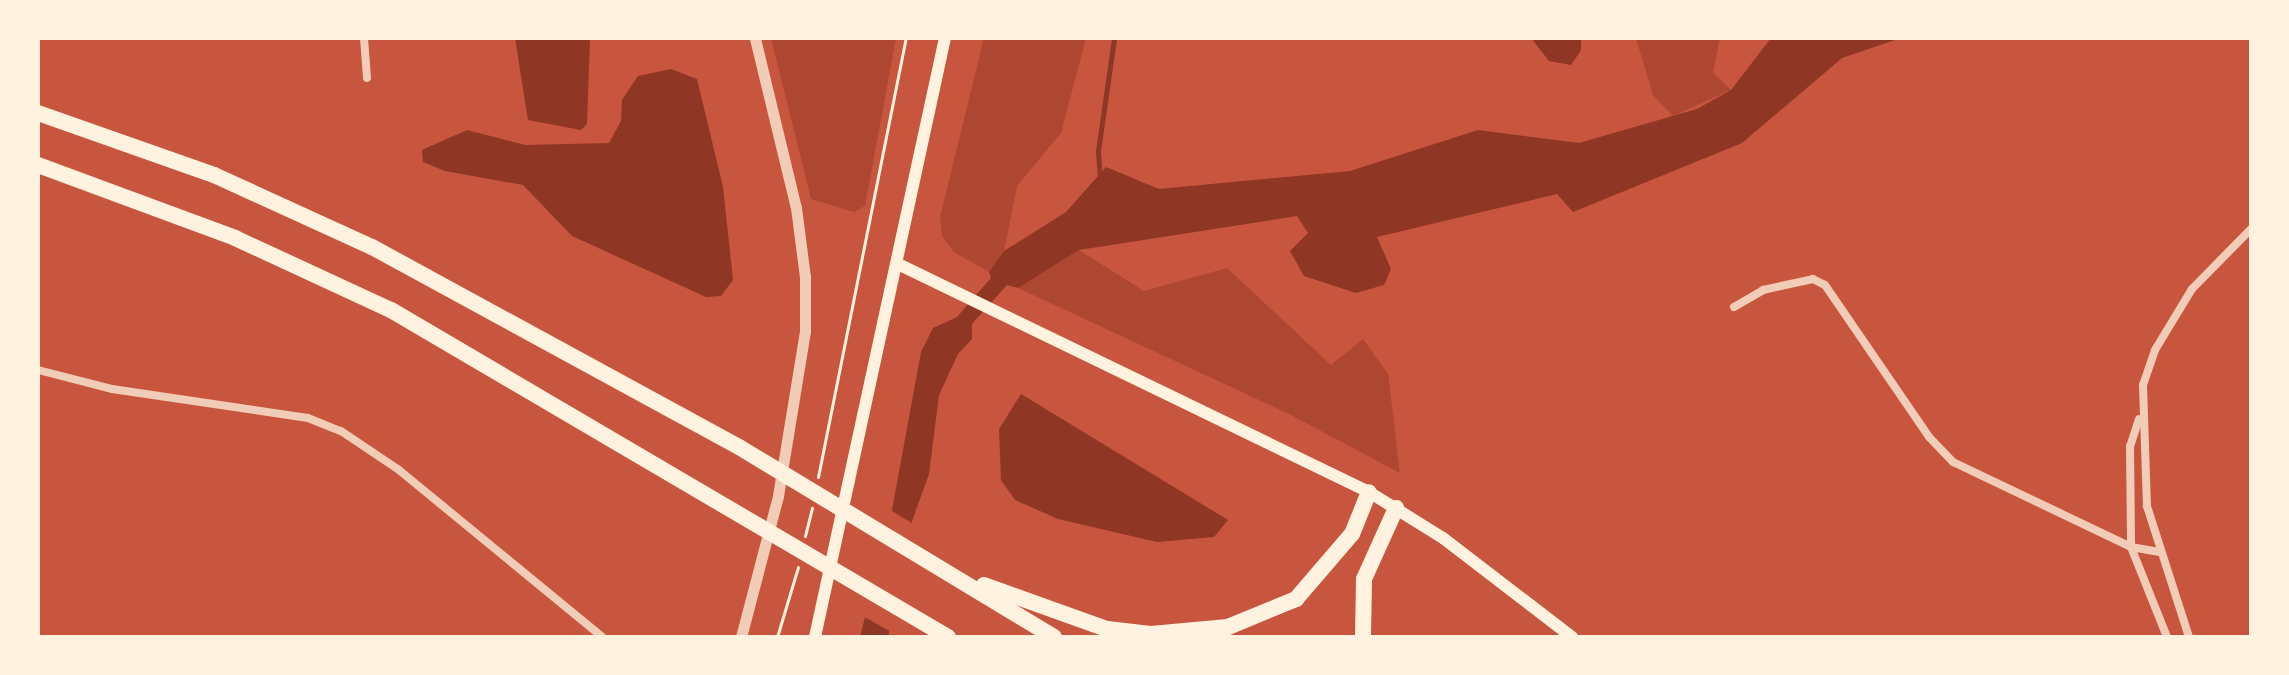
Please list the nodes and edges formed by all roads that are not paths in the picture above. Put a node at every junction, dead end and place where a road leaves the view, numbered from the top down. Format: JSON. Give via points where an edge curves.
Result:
{"nodes":[{"id":1,"x":364,"y":38,"type":"edge"},
{"id":2,"x":755,"y":38,"type":"edge"},
{"id":3,"x":945,"y":38,"type":"edge"},
{"id":4,"x":367,"y":78,"type":"dead end"},
{"id":5,"x":38,"y":113,"type":"edge"},
{"id":6,"x":38,"y":165,"type":"edge"},
{"id":7,"x":2251,"y":229,"type":"edge"},
{"id":8,"x":898,"y":264,"type":"junction"},
{"id":9,"x":1734,"y":307,"type":"dead end"},
{"id":10,"x":38,"y":370,"type":"edge"},
{"id":11,"x":2141,"y":414,"type":"junction"},
{"id":12,"x":1369,"y":492,"type":"junction"},
{"id":13,"x":1396,"y":508,"type":"junction"},
{"id":14,"x":2131,"y":547,"type":"junction"},
{"id":15,"x":2160,"y":552,"type":"junction"},
{"id":16,"x":945,"y":569,"type":"junction"},
{"id":17,"x":941,"y":634,"type":"edge"},
{"id":18,"x":602,"y":637,"type":"edge"},
{"id":19,"x":741,"y":637,"type":"edge"},
{"id":20,"x":815,"y":637,"type":"edge"},
{"id":21,"x":1054,"y":637,"type":"edge"},
{"id":22,"x":1363,"y":637,"type":"edge"},
{"id":23,"x":1572,"y":637,"type":"edge"},
{"id":24,"x":2167,"y":637,"type":"edge"},
{"id":25,"x":2189,"y":637,"type":"edge"}],
"edges":[{"from":1,"to":4,"type":"street"},
{"from":2,"to":19,"type":"street","via":[[796,208],[805,331],[778,496]]},
{"from":3,"to":8,"type":"main road"},
{"from":5,"to":16,"type":"highway","via":[[214,175],[372,247],[739,447]]},
{"from":6,"to":17,"type":"highway","via":[[235,238],[391,310]]},
{"from":7,"to":11,"type":"street","via":[[2211,265],[2173,317],[2143,385]]},
{"from":8,"to":12,"type":"main road"},
{"from":8,"to":20,"type":"main road"},
{"from":9,"to":14,"type":"street","via":[[1763,290],[1813,279],[1825,285],[1943,453],[1966,470]]},
{"from":10,"to":18,"type":"street","via":[[112,389],[308,418],[341,431],[399,470]]},
{"from":11,"to":14,"type":"street","via":[[2130,446]]},
{"from":11,"to":15,"type":"street","via":[[2147,506]]},
{"from":12,"to":13,"type":"main road"},
{"from":12,"to":16,"type":"highway","via":[[1352,534],[1296,599],[1228,627],[1151,634],[1107,629],[1065,618]]},
{"from":13,"to":22,"type":"highway","via":[[1364,579]]},
{"from":13,"to":23,"type":"main road"},
{"from":14,"to":15,"type":"street"},
{"from":14,"to":24,"type":"street"},
{"from":15,"to":25,"type":"street"},
{"from":16,"to":21,"type":"highway"}]}
